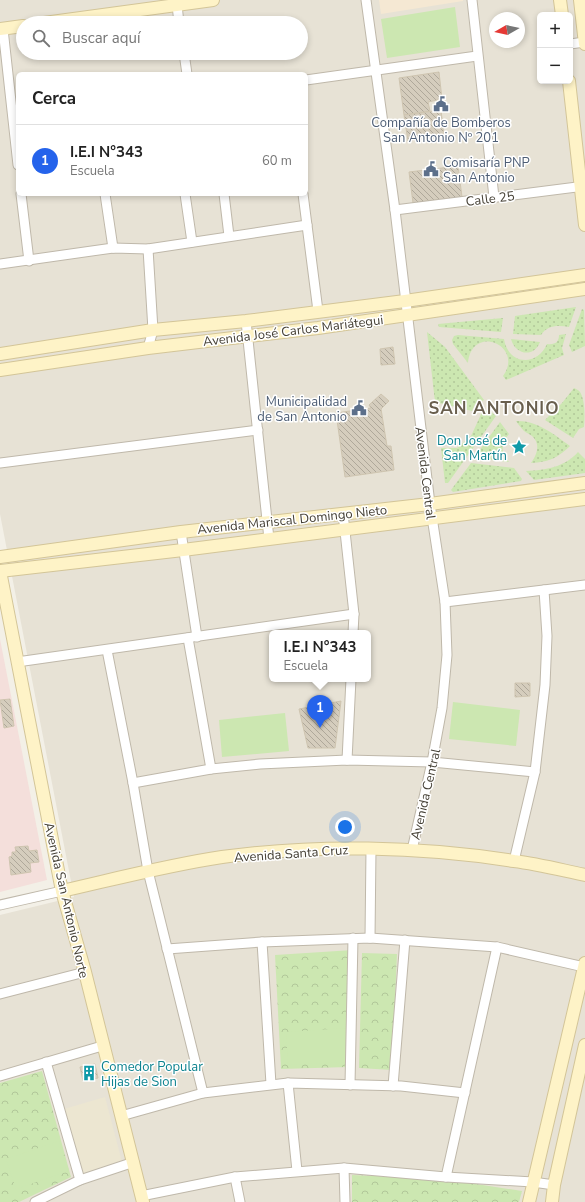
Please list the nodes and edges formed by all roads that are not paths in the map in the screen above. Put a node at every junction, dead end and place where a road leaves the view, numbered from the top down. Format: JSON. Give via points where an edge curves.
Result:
{"nodes":[{"id":1,"x":213,"y":0,"type":"edge"},
{"id":2,"x":366,"y":0,"type":"edge"},
{"id":3,"x":472,"y":0,"type":"edge"},
{"id":4,"x":560,"y":0,"type":"edge"},
{"id":5,"x":580,"y":0,"type":"edge"},
{"id":6,"x":141,"y":5,"type":"edge"},
{"id":7,"x":176,"y":5,"type":"junction"},
{"id":8,"x":562,"y":12,"type":"edge"},
{"id":9,"x":82,"y":16,"type":"edge"},
{"id":10,"x":178,"y":16,"type":"edge"},
{"id":11,"x":16,"y":27,"type":"edge"},
{"id":12,"x":1,"y":29,"type":"edge"},
{"id":13,"x":585,"y":43,"type":"edge"},
{"id":14,"x":573,"y":44,"type":"edge"},
{"id":15,"x":478,"y":56,"type":"junction"},
{"id":16,"x":185,"y":60,"type":"edge"},
{"id":17,"x":376,"y":69,"type":"junction"},
{"id":18,"x":187,"y":72,"type":"edge"},
{"id":19,"x":308,"y":80,"type":"edge"},
{"id":20,"x":569,"y":84,"type":"edge"},
{"id":21,"x":16,"y":122,"type":"edge"},
{"id":22,"x":583,"y":187,"type":"edge"},
{"id":23,"x":21,"y":196,"type":"edge"},
{"id":24,"x":105,"y":196,"type":"edge"},
{"id":25,"x":185,"y":196,"type":"edge"},
{"id":26,"x":224,"y":196,"type":"edge"},
{"id":27,"x":303,"y":196,"type":"edge"},
{"id":28,"x":494,"y":198,"type":"junction"},
{"id":29,"x":395,"y":210,"type":"junction"},
{"id":30,"x":307,"y":225,"type":"junction"},
{"id":31,"x":585,"y":225,"type":"edge"},
{"id":32,"x":229,"y":236,"type":"junction"},
{"id":33,"x":192,"y":242,"type":"junction"},
{"id":34,"x":113,"y":248,"type":"junction"},
{"id":35,"x":148,"y":249,"type":"junction"},
{"id":36,"x":29,"y":261,"type":"junction"},
{"id":37,"x":0,"y":264,"type":"edge"},
{"id":38,"x":585,"y":275,"type":"edge"},
{"id":39,"x":585,"y":289,"type":"edge"},
{"id":40,"x":405,"y":301,"type":"junction"},
{"id":41,"x":318,"y":311,"type":"junction"},
{"id":42,"x":406,"y":314,"type":"junction"},
{"id":43,"x":246,"y":321,"type":"junction"},
{"id":44,"x":154,"y":330,"type":"junction"},
{"id":45,"x":247,"y":337,"type":"junction"},
{"id":46,"x":148,"y":348,"type":"junction"},
{"id":47,"x":0,"y":354,"type":"edge"},
{"id":48,"x":0,"y":370,"type":"edge"},
{"id":49,"x":258,"y":430,"type":"junction"},
{"id":50,"x":0,"y":463,"type":"edge"},
{"id":51,"x":585,"y":483,"type":"edge"},
{"id":52,"x":585,"y":499,"type":"edge"},
{"id":53,"x":430,"y":504,"type":"junction"},
{"id":54,"x":343,"y":513,"type":"junction"},
{"id":55,"x":304,"y":518,"type":"junction"},
{"id":56,"x":432,"y":519,"type":"junction"},
{"id":57,"x":268,"y":522,"type":"junction"},
{"id":58,"x":345,"y":530,"type":"junction"},
{"id":59,"x":181,"y":532,"type":"junction"},
{"id":60,"x":306,"y":535,"type":"junction"},
{"id":61,"x":270,"y":539,"type":"junction"},
{"id":62,"x":183,"y":550,"type":"junction"},
{"id":63,"x":0,"y":557,"type":"edge"},
{"id":64,"x":0,"y":571,"type":"edge"},
{"id":65,"x":585,"y":585,"type":"edge"},
{"id":66,"x":544,"y":590,"type":"junction"},
{"id":67,"x":445,"y":602,"type":"junction"},
{"id":68,"x":354,"y":614,"type":"junction"},
{"id":69,"x":353,"y":630,"type":"edge"},
{"id":70,"x":193,"y":638,"type":"junction"},
{"id":71,"x":107,"y":650,"type":"junction"},
{"id":72,"x":17,"y":662,"type":"junction"},
{"id":73,"x":351,"y":682,"type":"edge"},
{"id":74,"x":347,"y":760,"type":"junction"},
{"id":75,"x":432,"y":762,"type":"junction"},
{"id":76,"x":211,"y":769,"type":"junction"},
{"id":77,"x":535,"y":772,"type":"junction"},
{"id":78,"x":133,"y":783,"type":"junction"},
{"id":79,"x":370,"y":849,"type":"junction"},
{"id":80,"x":412,"y":850,"type":"junction"},
{"id":81,"x":514,"y":861,"type":"junction"},
{"id":82,"x":148,"y":871,"type":"junction"},
{"id":83,"x":585,"y":875,"type":"edge"},
{"id":84,"x":62,"y":891,"type":"junction"},
{"id":85,"x":0,"y":905,"type":"edge"},
{"id":86,"x":353,"y":938,"type":"junction"},
{"id":87,"x":370,"y":938,"type":"junction"},
{"id":88,"x":405,"y":940,"type":"junction"},
{"id":89,"x":262,"y":942,"type":"junction"},
{"id":90,"x":497,"y":947,"type":"junction"},
{"id":91,"x":167,"y":949,"type":"junction"},
{"id":92,"x":585,"y":965,"type":"edge"},
{"id":93,"x":85,"y":972,"type":"junction"},
{"id":94,"x":0,"y":994,"type":"edge"},
{"id":95,"x":585,"y":1045,"type":"edge"},
{"id":96,"x":102,"y":1046,"type":"junction"},
{"id":97,"x":46,"y":1062,"type":"junction"},
{"id":98,"x":0,"y":1076,"type":"edge"},
{"id":99,"x":288,"y":1083,"type":"junction"},
{"id":100,"x":271,"y":1084,"type":"junction"},
{"id":101,"x":350,"y":1084,"type":"junction"},
{"id":102,"x":393,"y":1086,"type":"junction"},
{"id":103,"x":580,"y":1090,"type":"edge"},
{"id":104,"x":203,"y":1093,"type":"junction"},
{"id":105,"x":465,"y":1093,"type":"junction"},
{"id":106,"x":121,"y":1116,"type":"junction"},
{"id":107,"x":134,"y":1162,"type":"junction"},
{"id":108,"x":344,"y":1168,"type":"junction"},
{"id":109,"x":296,"y":1171,"type":"junction"},
{"id":110,"x":235,"y":1177,"type":"junction"},
{"id":111,"x":446,"y":1177,"type":"junction"},
{"id":112,"x":80,"y":1180,"type":"junction"},
{"id":113,"x":533,"y":1182,"type":"junction"},
{"id":114,"x":554,"y":1185,"type":"junction"},
{"id":115,"x":142,"y":1199,"type":"edge"},
{"id":116,"x":35,"y":1202,"type":"edge"},
{"id":117,"x":240,"y":1202,"type":"edge"},
{"id":118,"x":345,"y":1202,"type":"edge"},
{"id":119,"x":529,"y":1202,"type":"edge"},
{"id":120,"x":552,"y":1202,"type":"edge"}],
"edges":[{"from":1,"to":7,"type":"street"},
{"from":2,"to":17,"type":"street","name":"Avenida Central"},
{"from":3,"to":15,"type":"street"},
{"from":4,"to":8,"type":"street"},
{"from":5,"to":13,"type":"street"},
{"from":6,"to":7,"type":"street"},
{"from":6,"to":9,"type":"street"},
{"from":7,"to":10,"type":"street"},
{"from":11,"to":12,"type":"street"},
{"from":12,"to":21,"type":"street"},
{"from":13,"to":14,"type":"street"},
{"from":15,"to":17,"type":"street"},
{"from":15,"to":28,"type":"street"},
{"from":16,"to":18,"type":"street"},
{"from":17,"to":19,"type":"street"},
{"from":17,"to":29,"type":"street","name":"Avenida Central"},
{"from":20,"to":22,"type":"street"},
{"from":22,"to":28,"type":"street","name":"Calle 25"},
{"from":22,"to":31,"type":"street"},
{"from":23,"to":36,"type":"street"},
{"from":24,"to":34,"type":"street"},
{"from":25,"to":33,"type":"street"},
{"from":26,"to":32,"type":"street"},
{"from":27,"to":30,"type":"street"},
{"from":28,"to":29,"type":"street","name":"Calle 25"},
{"from":29,"to":40,"type":"street","name":"Avenida Central"},
{"from":30,"to":32,"type":"street"},
{"from":30,"to":41,"type":"street"},
{"from":32,"to":33,"type":"street"},
{"from":33,"to":35,"type":"street"},
{"from":34,"to":35,"type":"street"},
{"from":34,"to":36,"type":"street"},
{"from":35,"to":44,"type":"street"},
{"from":36,"to":37,"type":"street"},
{"from":38,"to":40,"type":"street","name":"Avenida José Carlos Mariátegui"},
{"from":39,"to":42,"type":"street","name":"Avenida José Carlos Mariátegui"},
{"from":40,"to":41,"type":"street","name":"Avenida José Carlos Mariátegui"},
{"from":40,"to":42,"type":"street","name":"Avenida Central"},
{"from":41,"to":43,"type":"street","name":"Avenida José Carlos Mariátegui"},
{"from":42,"to":45,"type":"street","name":"Avenida José Carlos Mariátegui"},
{"from":42,"to":53,"type":"street","name":"Avenida Central"},
{"from":43,"to":44,"type":"street","name":"Avenida José Carlos Mariátegui"},
{"from":43,"to":45,"type":"street"},
{"from":44,"to":46,"type":"street"},
{"from":44,"to":47,"type":"street","name":"Avenida José Carlos Mariátegui"},
{"from":45,"to":46,"type":"street","name":"Avenida José Carlos Mariátegui"},
{"from":45,"to":49,"type":"street"},
{"from":46,"to":48,"type":"street","name":"Avenida José Carlos Mariátegui"},
{"from":49,"to":50,"type":"street"},
{"from":49,"to":57,"type":"street"},
{"from":51,"to":53,"type":"street","name":"Avenida Mariscal Domingo Nieto"},
{"from":52,"to":56,"type":"street","name":"Avenida Mariscal Domingo Nieto"},
{"from":53,"to":54,"type":"street","name":"Avenida Mariscal Domingo Nieto"},
{"from":53,"to":56,"type":"street","name":"Avenida Central"},
{"from":54,"to":55,"type":"street","name":"Avenida Mariscal Domingo Nieto"},
{"from":54,"to":58,"type":"street"},
{"from":55,"to":57,"type":"street","name":"Avenida Mariscal Domingo Nieto"},
{"from":55,"to":60,"type":"street"},
{"from":56,"to":58,"type":"street","name":"Avenida Mariscal Domingo Nieto"},
{"from":56,"to":67,"type":"street","name":"Avenida Central"},
{"from":57,"to":59,"type":"street","name":"Avenida Mariscal Domingo Nieto"},
{"from":57,"to":61,"type":"street"},
{"from":58,"to":60,"type":"street","name":"Avenida Mariscal Domingo Nieto"},
{"from":58,"to":68,"type":"street"},
{"from":59,"to":62,"type":"street"},
{"from":59,"to":63,"type":"street","name":"Avenida Mariscal Domingo Nieto"},
{"from":60,"to":61,"type":"street","name":"Avenida Mariscal Domingo Nieto"},
{"from":61,"to":62,"type":"street","name":"Avenida Mariscal Domingo Nieto"},
{"from":62,"to":64,"type":"street","name":"Avenida Mariscal Domingo Nieto"},
{"from":62,"to":70,"type":"street"},
{"from":64,"to":72,"type":"street","name":"Avenida San Antonio Norte"},
{"from":65,"to":66,"type":"street"},
{"from":66,"to":67,"type":"street"},
{"from":66,"to":77,"type":"street","via":[[547,636],[545,685]]},
{"from":67,"to":75,"type":"street","name":"Avenida Central","via":[[447,655],[442,708]]},
{"from":68,"to":69,"type":"street"},
{"from":68,"to":70,"type":"street"},
{"from":70,"to":71,"type":"street"},
{"from":70,"to":76,"type":"street"},
{"from":71,"to":72,"type":"street"},
{"from":71,"to":78,"type":"street"},
{"from":72,"to":84,"type":"street","name":"Avenida San Antonio Norte"},
{"from":73,"to":74,"type":"street"},
{"from":74,"to":75,"type":"street"},
{"from":74,"to":76,"type":"street"},
{"from":75,"to":77,"type":"street"},
{"from":75,"to":80,"type":"street","name":"Avenida Central"},
{"from":76,"to":78,"type":"street"},
{"from":77,"to":81,"type":"street"},
{"from":78,"to":82,"type":"street"},
{"from":79,"to":80,"type":"street","name":"Avenida Santa Cruz"},
{"from":79,"to":82,"type":"street","name":"Avenida Santa Cruz","via":[[286,851],[221,857]]},
{"from":79,"to":87,"type":"street"},
{"from":80,"to":81,"type":"street","name":"Avenida Santa Cruz"},
{"from":81,"to":83,"type":"street","name":"Avenida Santa Cruz"},
{"from":82,"to":84,"type":"street","name":"Avenida Santa Cruz"},
{"from":82,"to":91,"type":"street"},
{"from":84,"to":85,"type":"street","name":"Avenida Santa Cruz"},
{"from":84,"to":93,"type":"street","name":"Avenida San Antonio Norte"},
{"from":86,"to":87,"type":"street"},
{"from":86,"to":89,"type":"street"},
{"from":86,"to":101,"type":"street"},
{"from":87,"to":88,"type":"street"},
{"from":88,"to":90,"type":"street"},
{"from":88,"to":102,"type":"street"},
{"from":89,"to":91,"type":"street"},
{"from":89,"to":100,"type":"street"},
{"from":90,"to":92,"type":"street"},
{"from":90,"to":105,"type":"street"},
{"from":91,"to":104,"type":"street"},
{"from":92,"to":113,"type":"street"},
{"from":93,"to":94,"type":"street"},
{"from":93,"to":96,"type":"street","name":"Avenida San Antonio Norte"},
{"from":95,"to":103,"type":"street"},
{"from":96,"to":97,"type":"street"},
{"from":96,"to":106,"type":"street","name":"Avenida San Antonio Norte"},
{"from":97,"to":98,"type":"street"},
{"from":97,"to":112,"type":"street"},
{"from":99,"to":100,"type":"street"},
{"from":99,"to":101,"type":"street"},
{"from":99,"to":109,"type":"street"},
{"from":100,"to":104,"type":"street"},
{"from":101,"to":102,"type":"street"},
{"from":102,"to":105,"type":"street"},
{"from":103,"to":114,"type":"street"},
{"from":104,"to":106,"type":"street"},
{"from":105,"to":111,"type":"street"},
{"from":106,"to":107,"type":"street","name":"Avenida San Antonio Norte"},
{"from":107,"to":112,"type":"street"},
{"from":107,"to":115,"type":"street","name":"Avenida San Antonio Norte"},
{"from":108,"to":109,"type":"street"},
{"from":108,"to":111,"type":"street"},
{"from":108,"to":118,"type":"street"},
{"from":109,"to":110,"type":"street"},
{"from":110,"to":115,"type":"street"},
{"from":110,"to":117,"type":"street"},
{"from":111,"to":113,"type":"street"},
{"from":112,"to":116,"type":"street"},
{"from":113,"to":114,"type":"street"},
{"from":113,"to":119,"type":"street"},
{"from":114,"to":120,"type":"street"}]}
